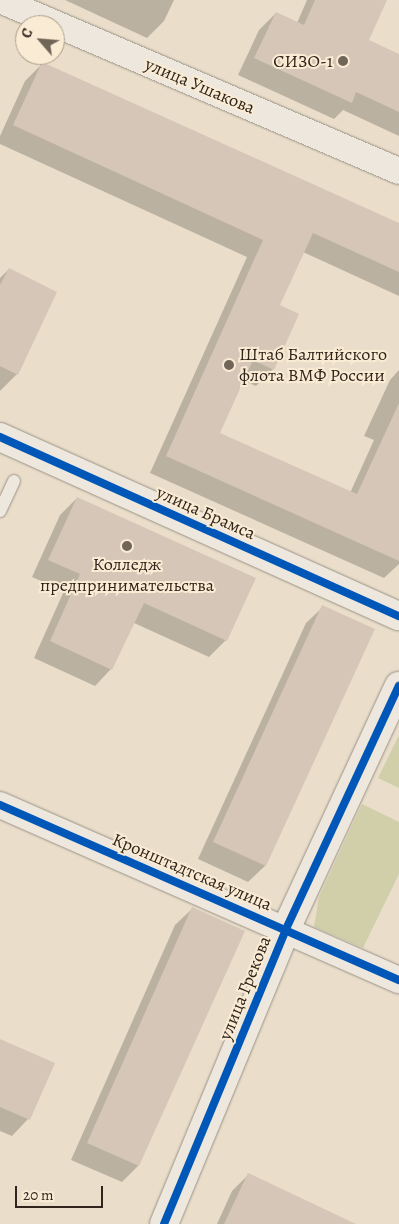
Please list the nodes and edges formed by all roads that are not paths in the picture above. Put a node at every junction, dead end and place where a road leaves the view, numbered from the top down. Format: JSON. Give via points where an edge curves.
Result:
{"nodes":[{"id":1,"x":0,"y":0,"type":"edge"},
{"id":2,"x":399,"y":171,"type":"edge"},
{"id":3,"x":0,"y":437,"type":"edge"},
{"id":4,"x":14,"y":481,"type":"dead end"},
{"id":5,"x":0,"y":511,"type":"edge"},
{"id":6,"x":399,"y":616,"type":"edge"},
{"id":7,"x":399,"y":686,"type":"edge"},
{"id":8,"x":0,"y":805,"type":"edge"},
{"id":9,"x":286,"y":929,"type":"junction"},
{"id":10,"x":399,"y":980,"type":"edge"},
{"id":11,"x":164,"y":1224,"type":"edge"}],
"edges":[{"from":1,"to":2,"type":"street","name":"улица Ушакова"},
{"from":3,"to":6,"type":"street","name":"улица Брамса"},
{"from":4,"to":5,"type":"lane"},
{"from":7,"to":9,"type":"street","name":"улица Грекова"},
{"from":8,"to":9,"type":"street","name":"Кронштадтская улица"},
{"from":9,"to":10,"type":"street","name":"Кронштадтская улица"},
{"from":9,"to":11,"type":"street","name":"улица Грекова"}]}
